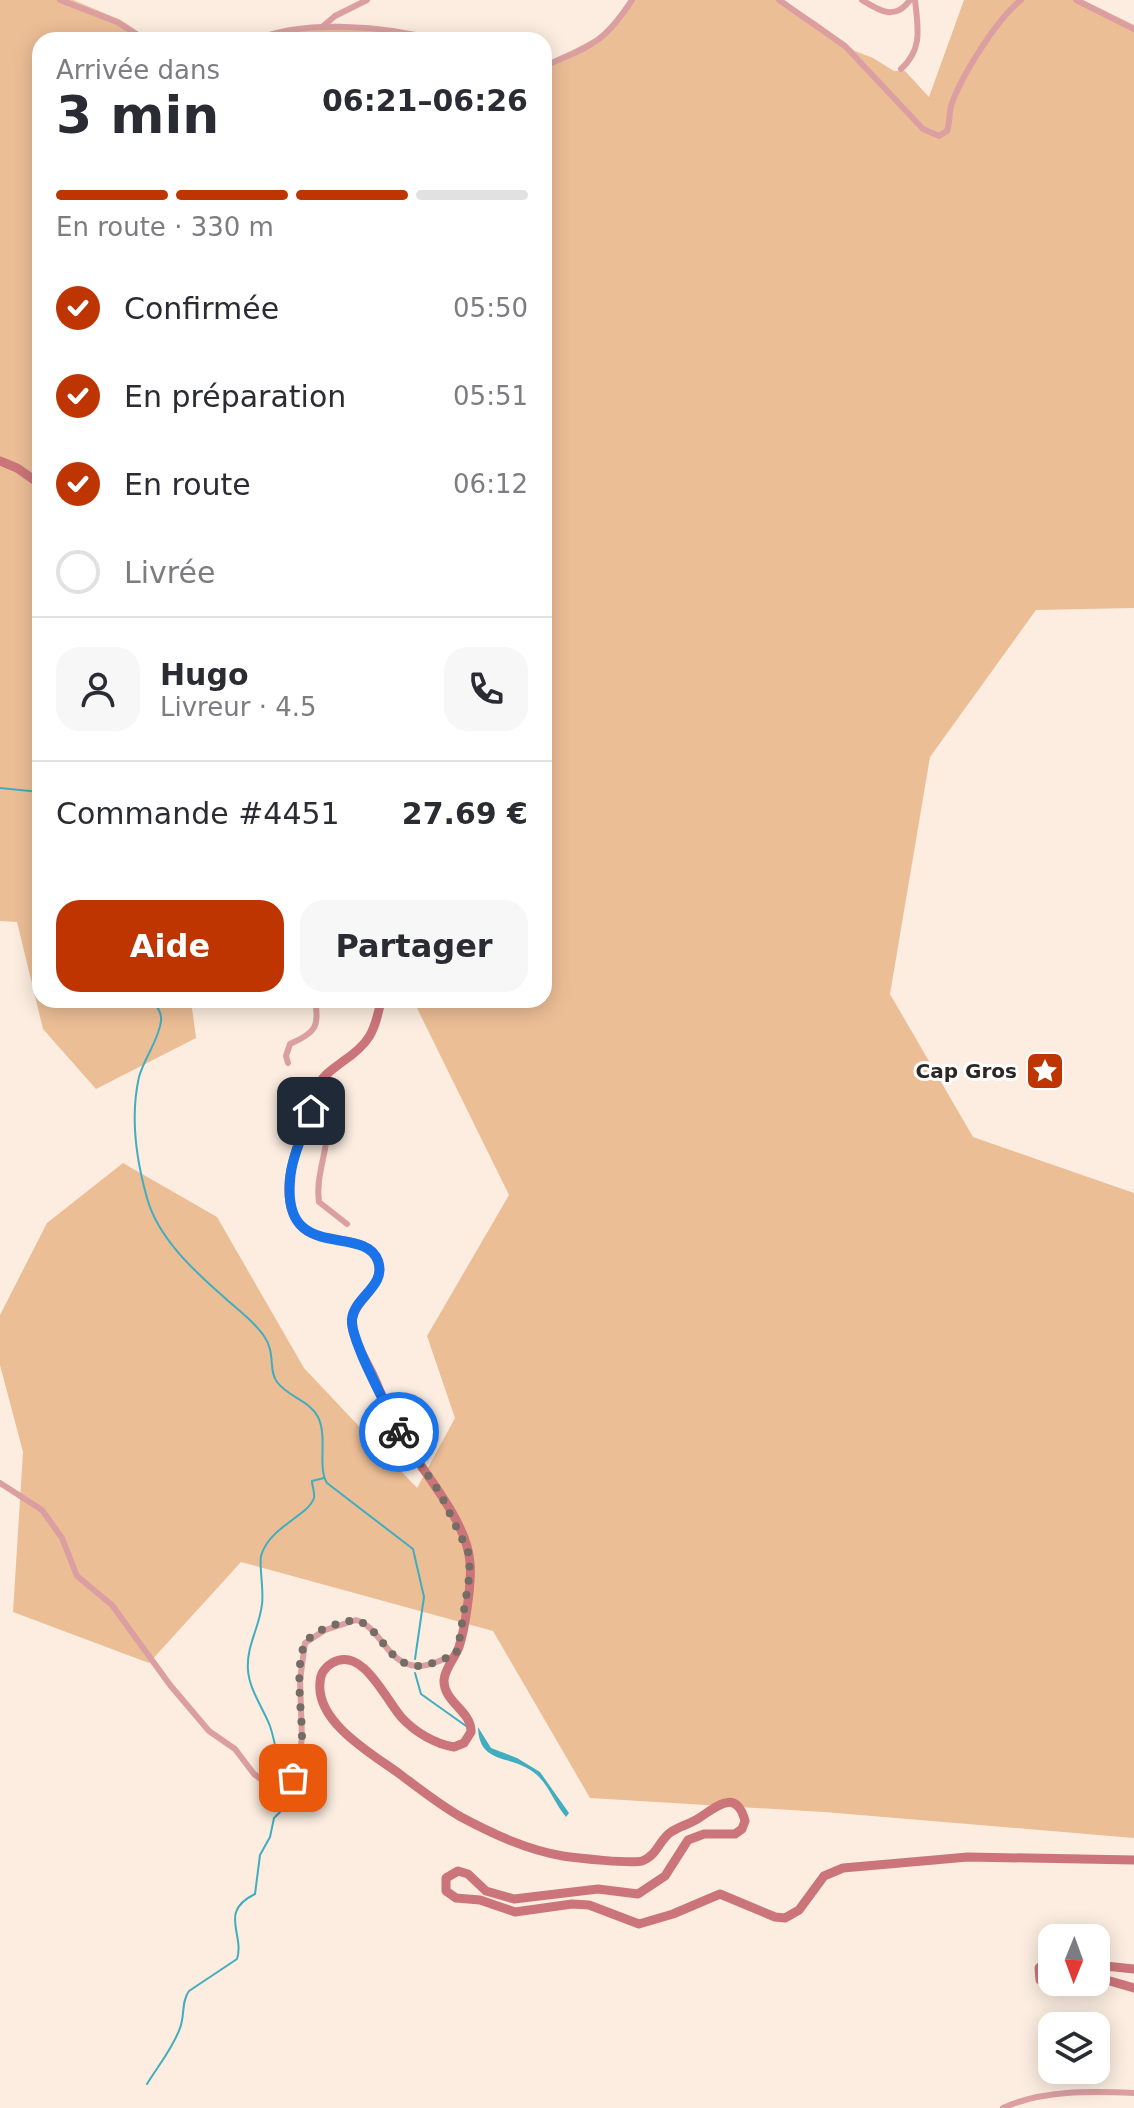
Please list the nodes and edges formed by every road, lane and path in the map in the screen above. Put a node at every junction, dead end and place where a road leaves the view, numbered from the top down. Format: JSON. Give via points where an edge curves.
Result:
{"nodes":[{"id":1,"x":60,"y":0,"type":"edge"},
{"id":2,"x":367,"y":0,"type":"edge"},
{"id":3,"x":632,"y":0,"type":"edge"},
{"id":4,"x":779,"y":0,"type":"edge"},
{"id":5,"x":862,"y":0,"type":"edge"},
{"id":6,"x":912,"y":0,"type":"edge"},
{"id":7,"x":1076,"y":0,"type":"edge"},
{"id":8,"x":1019,"y":1,"type":"edge"},
{"id":9,"x":321,"y":27,"type":"junction"},
{"id":10,"x":1134,"y":29,"type":"edge"},
{"id":11,"x":133,"y":32,"type":"edge"},
{"id":12,"x":280,"y":32,"type":"edge"},
{"id":13,"x":398,"y":32,"type":"edge"},
{"id":14,"x":552,"y":62,"type":"edge"},
{"id":15,"x":901,"y":69,"type":"dead end"},
{"id":16,"x":0,"y":461,"type":"edge"},
{"id":17,"x":32,"y":478,"type":"edge"},
{"id":18,"x":316,"y":1008,"type":"edge"},
{"id":19,"x":379,"y":1008,"type":"edge"},
{"id":20,"x":288,"y":1063,"type":"dead end"},
{"id":21,"x":317,"y":1090,"type":"junction"},
{"id":22,"x":347,"y":1224,"type":"dead end"},
{"id":23,"x":0,"y":1483,"type":"edge"},
{"id":24,"x":454,"y":1657,"type":"junction"},
{"id":25,"x":1134,"y":1860,"type":"edge"},
{"id":26,"x":1110,"y":1966,"type":"edge"},
{"id":27,"x":1134,"y":1969,"type":"edge"},
{"id":28,"x":1110,"y":1981,"type":"edge"},
{"id":29,"x":1134,"y":1988,"type":"edge"},
{"id":30,"x":1134,"y":2093,"type":"edge"},
{"id":31,"x":1003,"y":2108,"type":"edge"}],
"edges":[{"from":1,"to":11,"type":"street"},
{"from":2,"to":9,"type":"street"},
{"from":3,"to":14,"type":"street","via":[[600,40]]},
{"from":4,"to":8,"type":"street","via":[[845,46],[923,129],[939,136],[947,131],[950,109],[977,56]]},
{"from":5,"to":6,"type":"street","via":[[889,13]]},
{"from":6,"to":15,"type":"street","via":[[917,47]]},
{"from":7,"to":10,"type":"street"},
{"from":9,"to":12,"type":"street"},
{"from":9,"to":13,"type":"street"},
{"from":16,"to":17,"type":"street"},
{"from":18,"to":20,"type":"street","via":[[313,1030],[290,1044]]},
{"from":19,"to":21,"type":"street","via":[[369,1041],[324,1075]]},
{"from":21,"to":22,"type":"street","via":[[326,1132],[319,1202]]},
{"from":21,"to":24,"type":"street","via":[[291,1172],[290,1199],[307,1231],[360,1245],[377,1259],[377,1280],[355,1308],[352,1328],[400,1434],[435,1485],[468,1551],[469,1585]]},
{"from":23,"to":24,"type":"street","via":[[42,1510],[62,1538],[77,1576],[112,1605],[209,1731],[235,1749],[270,1786],[287,1785],[297,1767],[301,1663],[310,1639],[356,1620],[408,1664],[424,1666]]},
{"from":24,"to":25,"type":"street","via":[[445,1673],[445,1687],[471,1724],[464,1743],[454,1747],[438,1743],[400,1717],[372,1678],[351,1661],[336,1661],[322,1673],[321,1699],[352,1739],[443,1806],[527,1847],[635,1862],[651,1856],[672,1831],[718,1803],[738,1808],[745,1818],[741,1831],[732,1835],[691,1838],[665,1876],[638,1894],[598,1889],[514,1899],[482,1889],[463,1871],[452,1872],[444,1882],[450,1895],[476,1898],[511,1912],[582,1904],[637,1924],[720,1894],[775,1917],[789,1917],[824,1876],[843,1868],[968,1857]]},
{"from":26,"to":27,"type":"street"},
{"from":28,"to":29,"type":"street"},
{"from":30,"to":31,"type":"street","via":[[1022,2099]]}]}
